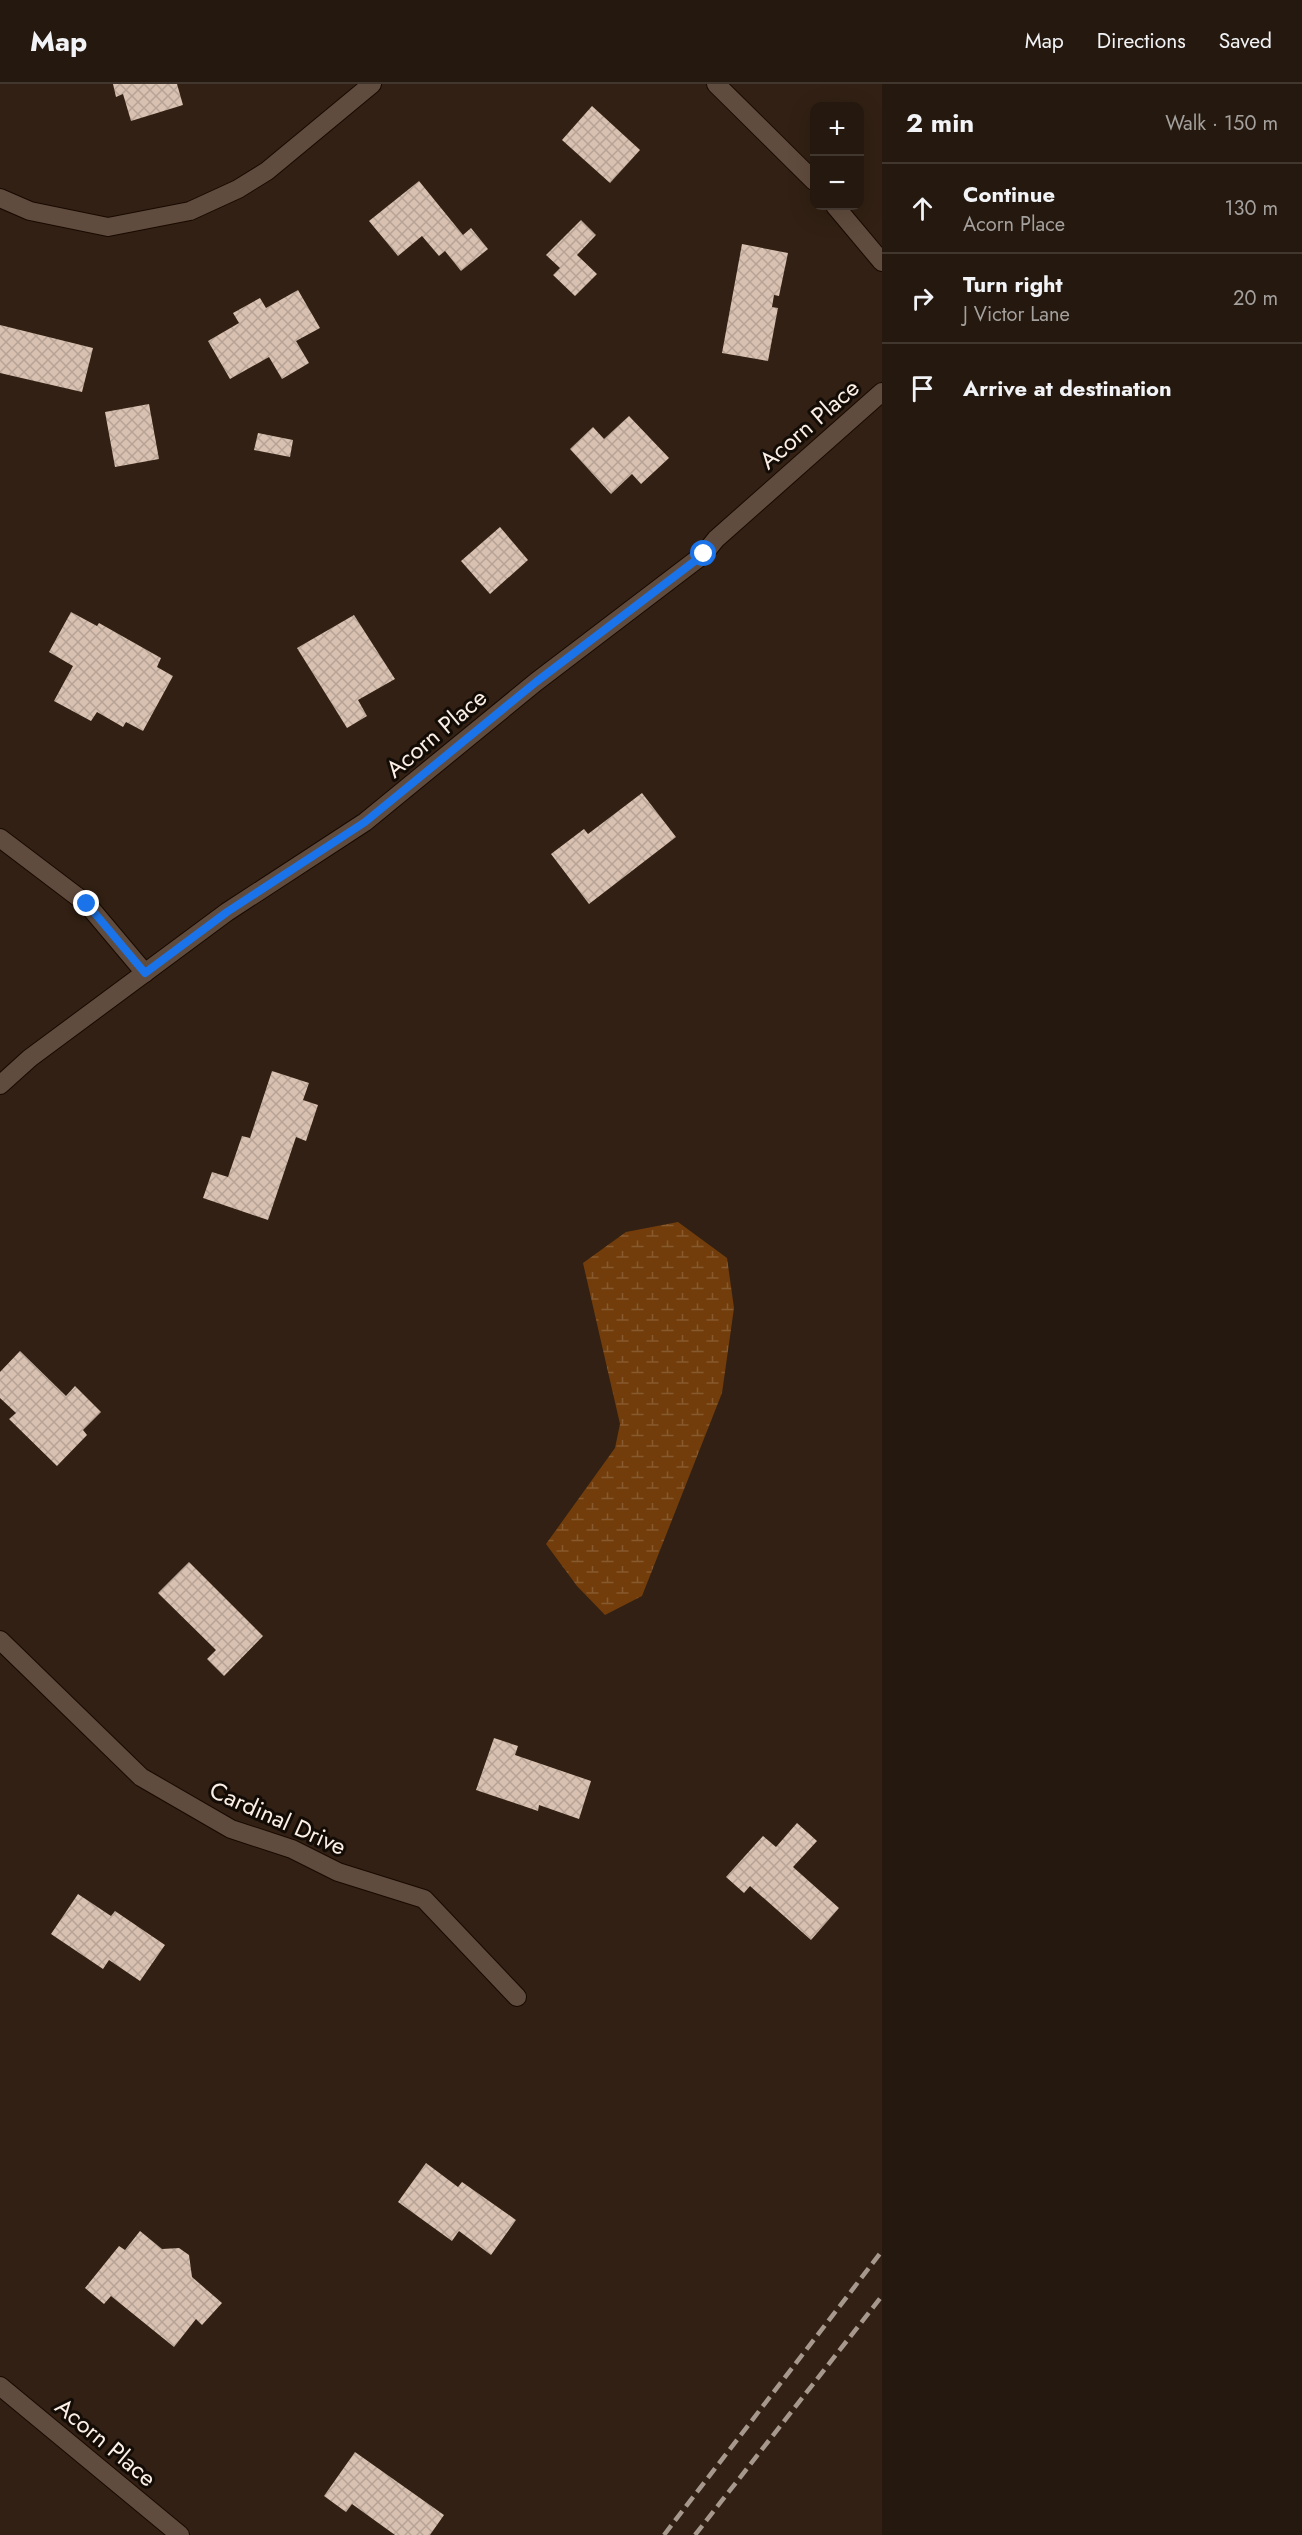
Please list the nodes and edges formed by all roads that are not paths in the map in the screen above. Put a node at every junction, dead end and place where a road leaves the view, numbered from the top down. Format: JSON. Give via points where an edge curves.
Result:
{"nodes":[{"id":1,"x":372,"y":84,"type":"edge"},
{"id":2,"x":716,"y":84,"type":"edge"},
{"id":3,"x":810,"y":177,"type":"edge"},
{"id":4,"x":0,"y":198,"type":"edge"},
{"id":5,"x":838,"y":210,"type":"edge"},
{"id":6,"x":882,"y":262,"type":"edge"},
{"id":7,"x":882,"y":392,"type":"edge"},
{"id":8,"x":0,"y":838,"type":"edge"},
{"id":9,"x":145,"y":973,"type":"junction"},
{"id":10,"x":0,"y":1085,"type":"edge"},
{"id":11,"x":0,"y":1640,"type":"edge"},
{"id":12,"x":517,"y":1997,"type":"dead end"},
{"id":13,"x":0,"y":2386,"type":"edge"},
{"id":14,"x":180,"y":2535,"type":"edge"}],
"edges":[{"from":1,"to":4,"type":"street","via":[[267,171],[190,211],[108,227],[30,211]]},
{"from":2,"to":3,"type":"street"},
{"from":5,"to":6,"type":"street"},
{"from":7,"to":9,"type":"street","name":"Acorn Place","via":[[716,539],[704,554],[536,682],[365,822],[227,912]]},
{"from":8,"to":9,"type":"street","via":[[87,904]]},
{"from":9,"to":10,"type":"street","name":"Acorn Place"},
{"from":11,"to":12,"type":"street","name":"Cardinal Drive","via":[[141,1777],[231,1829],[292,1849],[338,1872],[424,1899]]},
{"from":13,"to":14,"type":"street","name":"Acorn Place"}]}
